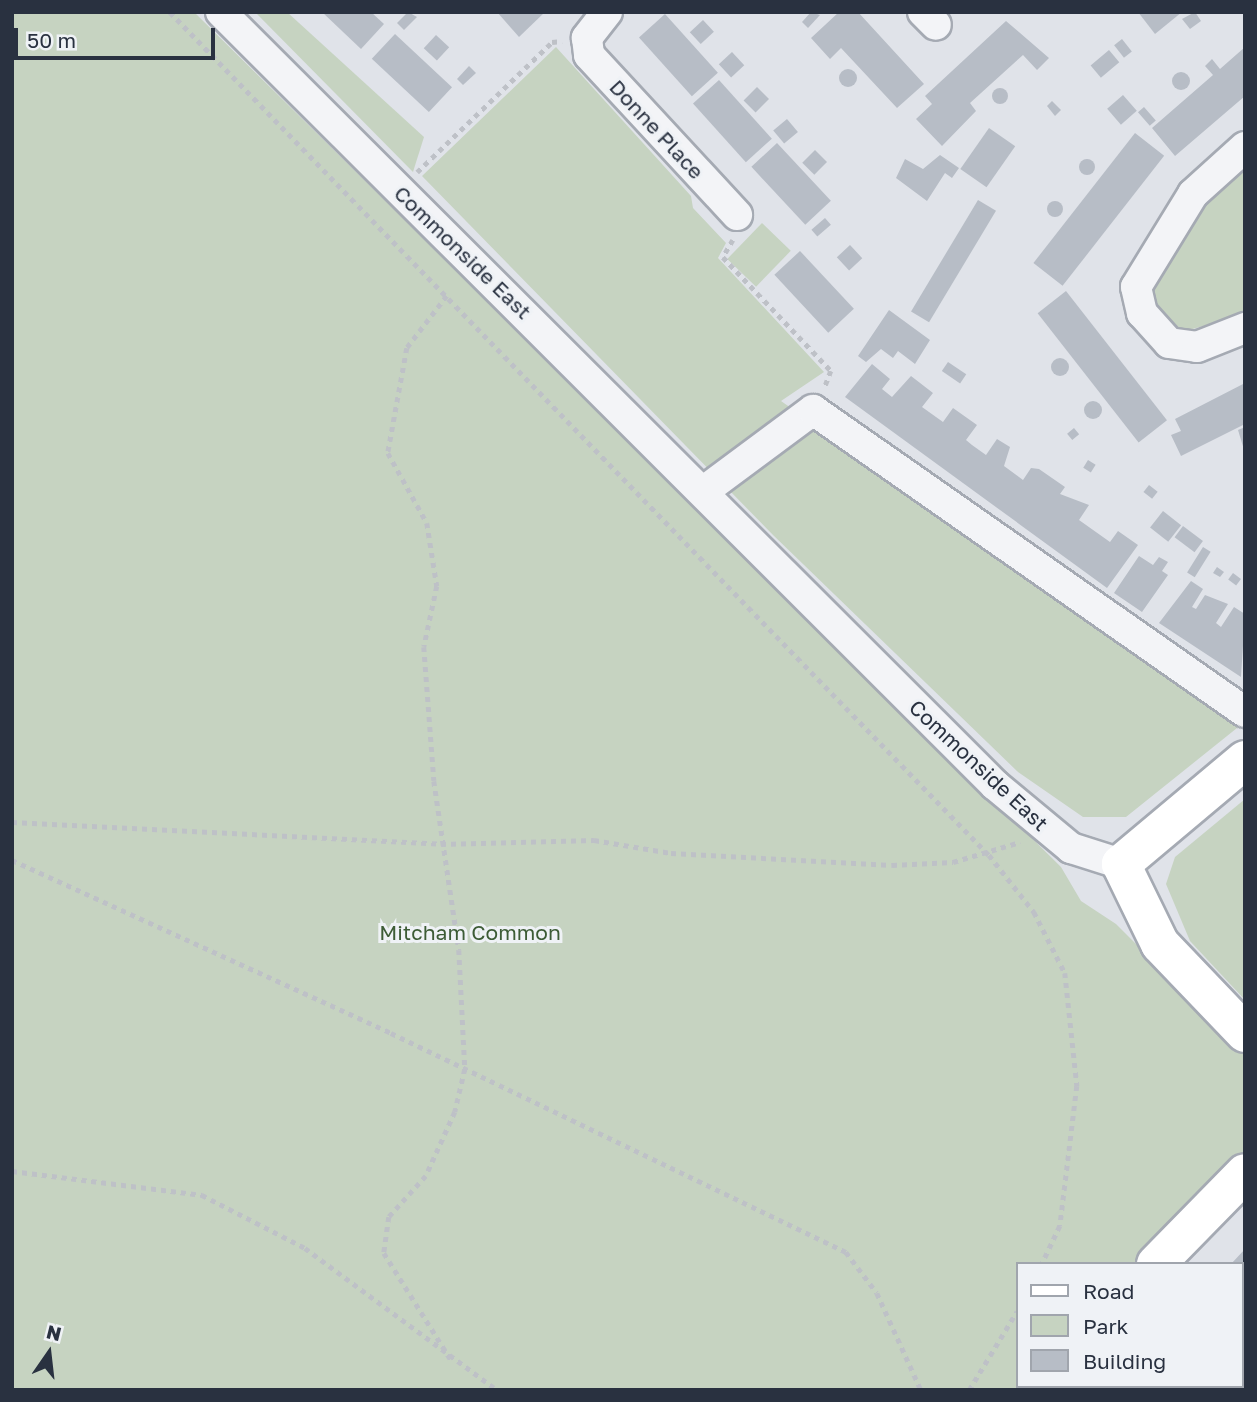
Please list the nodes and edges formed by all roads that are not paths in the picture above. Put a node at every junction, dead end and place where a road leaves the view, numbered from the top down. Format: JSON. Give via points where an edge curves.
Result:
{"nodes":[{"id":1,"x":221,"y":12,"type":"edge"},
{"id":2,"x":607,"y":12,"type":"edge"},
{"id":3,"x":1245,"y":147,"type":"edge"},
{"id":4,"x":737,"y":215,"type":"road end"},
{"id":5,"x":1245,"y":328,"type":"edge"},
{"id":6,"x":704,"y":491,"type":"junction"},
{"id":7,"x":1245,"y":712,"type":"edge"},
{"id":8,"x":1245,"y":760,"type":"edge"},
{"id":9,"x":1121,"y":864,"type":"junction"},
{"id":10,"x":1245,"y":1033,"type":"edge"},
{"id":11,"x":1245,"y":1173,"type":"edge"},
{"id":12,"x":1158,"y":1262,"type":"edge"}],
"edges":[{"from":1,"to":6,"type":"street","name":"Commonside East"},
{"from":2,"to":4,"type":"street","name":"Donne Place","via":[[587,38],[598,66]]},
{"from":3,"to":5,"type":"street","via":[[1192,194],[1136,287],[1142,313],[1169,343],[1197,347]]},
{"from":6,"to":7,"type":"street","via":[[813,410]]},
{"from":6,"to":9,"type":"street","name":"Commonside East","via":[[1020,808],[1071,848]]},
{"from":8,"to":9,"type":"main road"},
{"from":9,"to":10,"type":"main road","via":[[1160,944]]},
{"from":11,"to":12,"type":"main road"}]}
